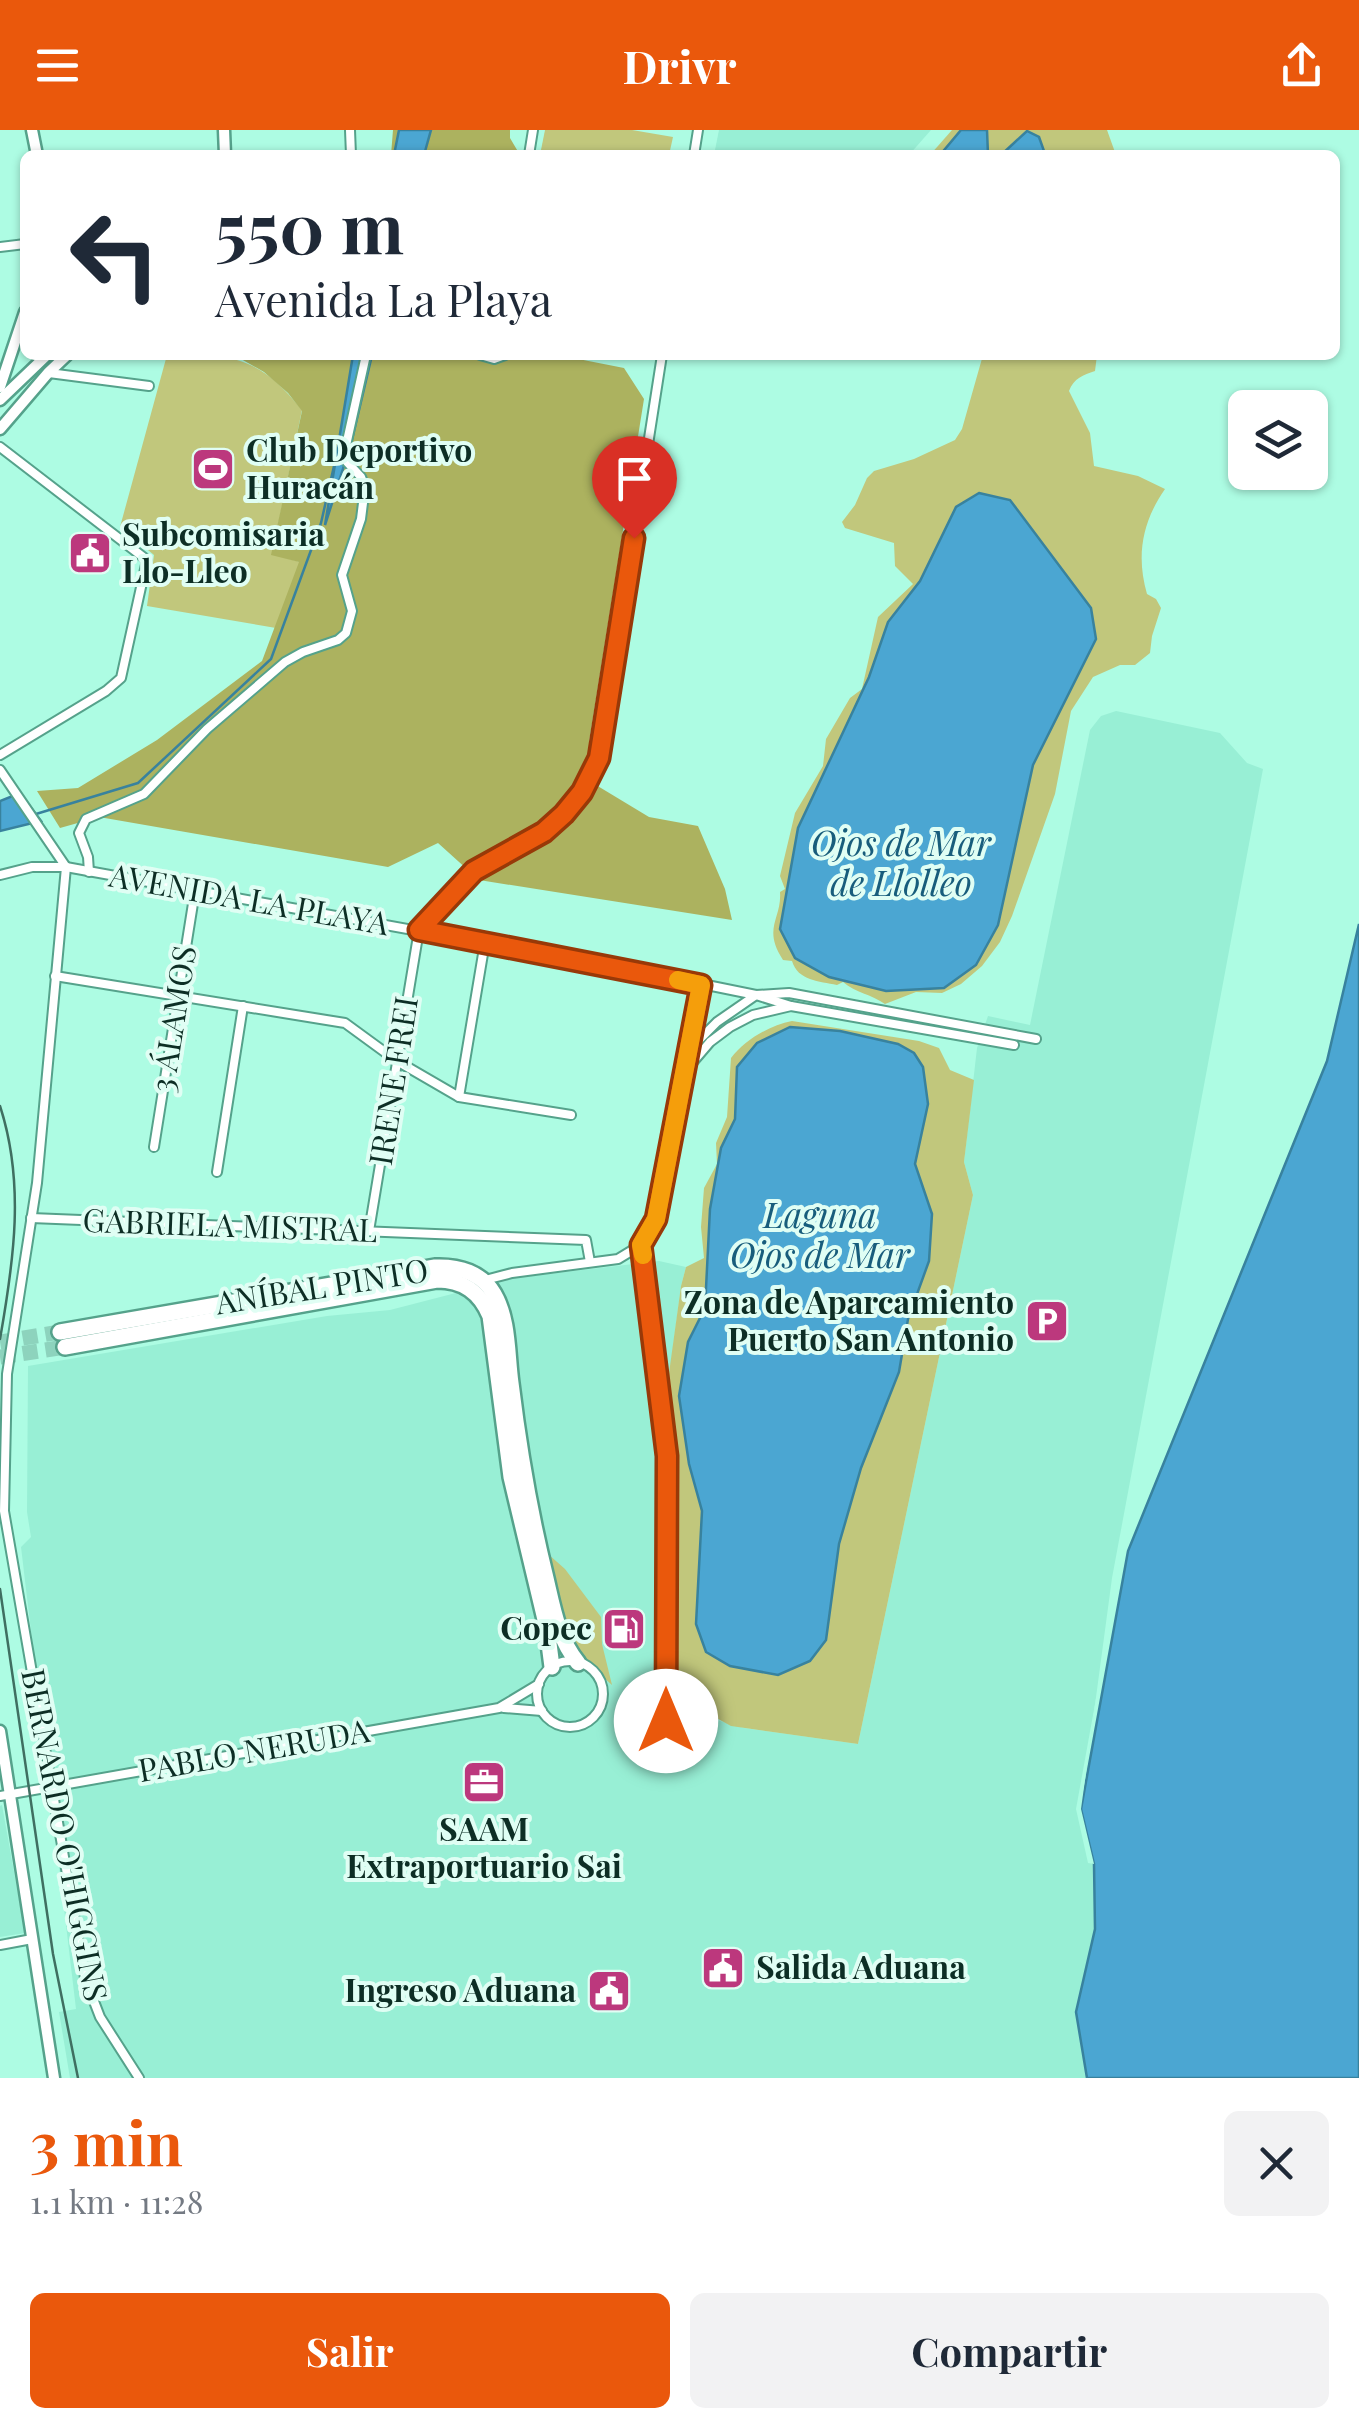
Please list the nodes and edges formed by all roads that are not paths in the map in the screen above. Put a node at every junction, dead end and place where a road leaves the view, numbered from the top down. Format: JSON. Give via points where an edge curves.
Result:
{"nodes":[{"id":1,"x":20,"y":327,"type":"edge"},
{"id":2,"x":42,"y":360,"type":"edge"},
{"id":3,"x":62,"y":360,"type":"edge"},
{"id":4,"x":365,"y":360,"type":"edge"},
{"id":5,"x":661,"y":360,"type":"edge"},
{"id":6,"x":48,"y":372,"type":"junction"},
{"id":7,"x":149,"y":386,"type":"dead end"},
{"id":8,"x":0,"y":387,"type":"edge"},
{"id":9,"x":0,"y":400,"type":"edge"},
{"id":10,"x":0,"y":428,"type":"edge"},
{"id":11,"x":0,"y":447,"type":"edge"},
{"id":12,"x":0,"y":755,"type":"edge"},
{"id":13,"x":0,"y":771,"type":"edge"},
{"id":14,"x":66,"y":868,"type":"junction"},
{"id":15,"x":88,"y":872,"type":"junction"},
{"id":16,"x":0,"y":875,"type":"edge"},
{"id":17,"x":195,"y":891,"type":"junction"},
{"id":18,"x":419,"y":930,"type":"junction"},
{"id":19,"x":485,"y":942,"type":"junction"},
{"id":20,"x":54,"y":976,"type":"junction"},
{"id":21,"x":701,"y":985,"type":"junction"},
{"id":22,"x":177,"y":996,"type":"junction"},
{"id":23,"x":756,"y":996,"type":"junction"},
{"id":24,"x":244,"y":1006,"type":"junction"},
{"id":25,"x":791,"y":1006,"type":"junction"},
{"id":26,"x":1036,"y":1039,"type":"dead end"},
{"id":27,"x":1014,"y":1045,"type":"dead end"},
{"id":28,"x":687,"y":1052,"type":"junction"},
{"id":29,"x":396,"y":1061,"type":"junction"},
{"id":30,"x":683,"y":1074,"type":"junction"},
{"id":31,"x":459,"y":1097,"type":"junction"},
{"id":32,"x":571,"y":1115,"type":"dead end"},
{"id":33,"x":154,"y":1147,"type":"dead end"},
{"id":34,"x":218,"y":1172,"type":"dead end"},
{"id":35,"x":31,"y":1218,"type":"junction"},
{"id":36,"x":369,"y":1231,"type":"junction"},
{"id":37,"x":641,"y":1245,"type":"junction"},
{"id":38,"x":590,"y":1262,"type":"junction"},
{"id":39,"x":476,"y":1284,"type":"junction"},
{"id":40,"x":62,"y":1339,"type":"tunnel mouth"},
{"id":41,"x":578,"y":1663,"type":"junction"},
{"id":42,"x":552,"y":1668,"type":"junction"},
{"id":43,"x":539,"y":1684,"type":"junction"},
{"id":44,"x":499,"y":1708,"type":"junction"},
{"id":45,"x":542,"y":1711,"type":"junction"},
{"id":46,"x":0,"y":1731,"type":"edge"},
{"id":47,"x":666,"y":1751,"type":"dead end"},
{"id":48,"x":52,"y":1787,"type":"junction"},
{"id":49,"x":5,"y":1795,"type":"edge"},
{"id":50,"x":32,"y":1939,"type":"junction"},
{"id":51,"x":0,"y":1945,"type":"edge"},
{"id":52,"x":54,"y":2078,"type":"edge"},
{"id":53,"x":139,"y":2078,"type":"edge"}],
"edges":[{"from":1,"to":8,"type":"street"},
{"from":2,"to":9,"type":"street"},
{"from":3,"to":6,"type":"street"},
{"from":4,"to":15,"type":"street","via":[[345,450],[365,488],[342,575],[352,611],[349,628],[338,640],[285,662],[144,794],[86,819],[78,833]]},
{"from":5,"to":18,"type":"street","via":[[594,770],[554,823],[474,871]]},
{"from":6,"to":7,"type":"street"},
{"from":6,"to":10,"type":"street"},
{"from":11,"to":12,"type":"street","via":[[147,560],[121,678]]},
{"from":13,"to":14,"type":"street"},
{"from":14,"to":15,"type":"street","name":"AVENIDA LA PLAYA"},
{"from":14,"to":16,"type":"street","name":"AVENIDA LA PLAYA","via":[[32,866]]},
{"from":14,"to":20,"type":"street","name":"BERNARDO O'HIGGINS"},
{"from":15,"to":17,"type":"street","name":"AVENIDA LA PLAYA"},
{"from":17,"to":18,"type":"street","name":"AVENIDA LA PLAYA"},
{"from":17,"to":22,"type":"street","name":"3 ÁLAMOS"},
{"from":18,"to":19,"type":"street","name":"AVENIDA LA PLAYA"},
{"from":18,"to":29,"type":"street","name":"IRENE FREI"},
{"from":19,"to":21,"type":"street","name":"AVENIDA LA PLAYA"},
{"from":19,"to":31,"type":"street"},
{"from":20,"to":22,"type":"street"},
{"from":20,"to":35,"type":"street","name":"BERNARDO O'HIGGINS"},
{"from":21,"to":23,"type":"street","name":"AVENIDA LA PLAYA"},
{"from":21,"to":28,"type":"street"},
{"from":22,"to":24,"type":"street"},
{"from":22,"to":33,"type":"street","name":"3 ÁLAMOS"},
{"from":23,"to":25,"type":"street","name":"AVENIDA LA PLAYA"},
{"from":23,"to":26,"type":"street","via":[[789,994]]},
{"from":23,"to":28,"type":"street"},
{"from":24,"to":29,"type":"street","via":[[345,1023]]},
{"from":24,"to":34,"type":"street"},
{"from":25,"to":27,"type":"street","name":"AVENIDA LA PLAYA"},
{"from":25,"to":30,"type":"street","via":[[730,1027]]},
{"from":28,"to":30,"type":"street"},
{"from":29,"to":31,"type":"street"},
{"from":29,"to":36,"type":"street","name":"IRENE FREI"},
{"from":30,"to":37,"type":"street","via":[[656,1219]]},
{"from":31,"to":32,"type":"street"},
{"from":35,"to":36,"type":"street","name":"GABRIELA MISTRAL"},
{"from":35,"to":48,"type":"street","name":"BERNARDO O'HIGGINS","via":[[7,1374],[4,1511]]},
{"from":36,"to":38,"type":"street","name":"GABRIELA MISTRAL","via":[[586,1240]]},
{"from":37,"to":38,"type":"street","via":[[618,1259]]},
{"from":37,"to":47,"type":"street","via":[[667,1456]]},
{"from":38,"to":39,"type":"street"},
{"from":39,"to":40,"type":"highway","name":"ANÍBAL PINTO","via":[[462,1270],[435,1267]]},
{"from":39,"to":41,"type":"highway","via":[[494,1294],[504,1320],[534,1529],[562,1635]]},
{"from":39,"to":42,"type":"highway","name":"ANÍBAL PINTO","via":[[490,1316],[512,1477]]},
{"from":41,"to":42,"type":"street"},
{"from":41,"to":45,"type":"street","via":[[601,1684],[596,1715],[565,1727]]},
{"from":42,"to":43,"type":"street"},
{"from":43,"to":44,"type":"street","name":"PABLO NERUDA"},
{"from":43,"to":45,"type":"street"},
{"from":44,"to":45,"type":"street","name":"PABLO NERUDA"},
{"from":44,"to":48,"type":"street","name":"PABLO NERUDA"},
{"from":46,"to":49,"type":"street"},
{"from":48,"to":49,"type":"street","name":"PABLO NERUDA"},
{"from":48,"to":53,"type":"street","name":"BERNARDO O'HIGGINS","via":[[89,1991]]},
{"from":49,"to":50,"type":"street"},
{"from":50,"to":51,"type":"street"},
{"from":50,"to":52,"type":"street"}]}
